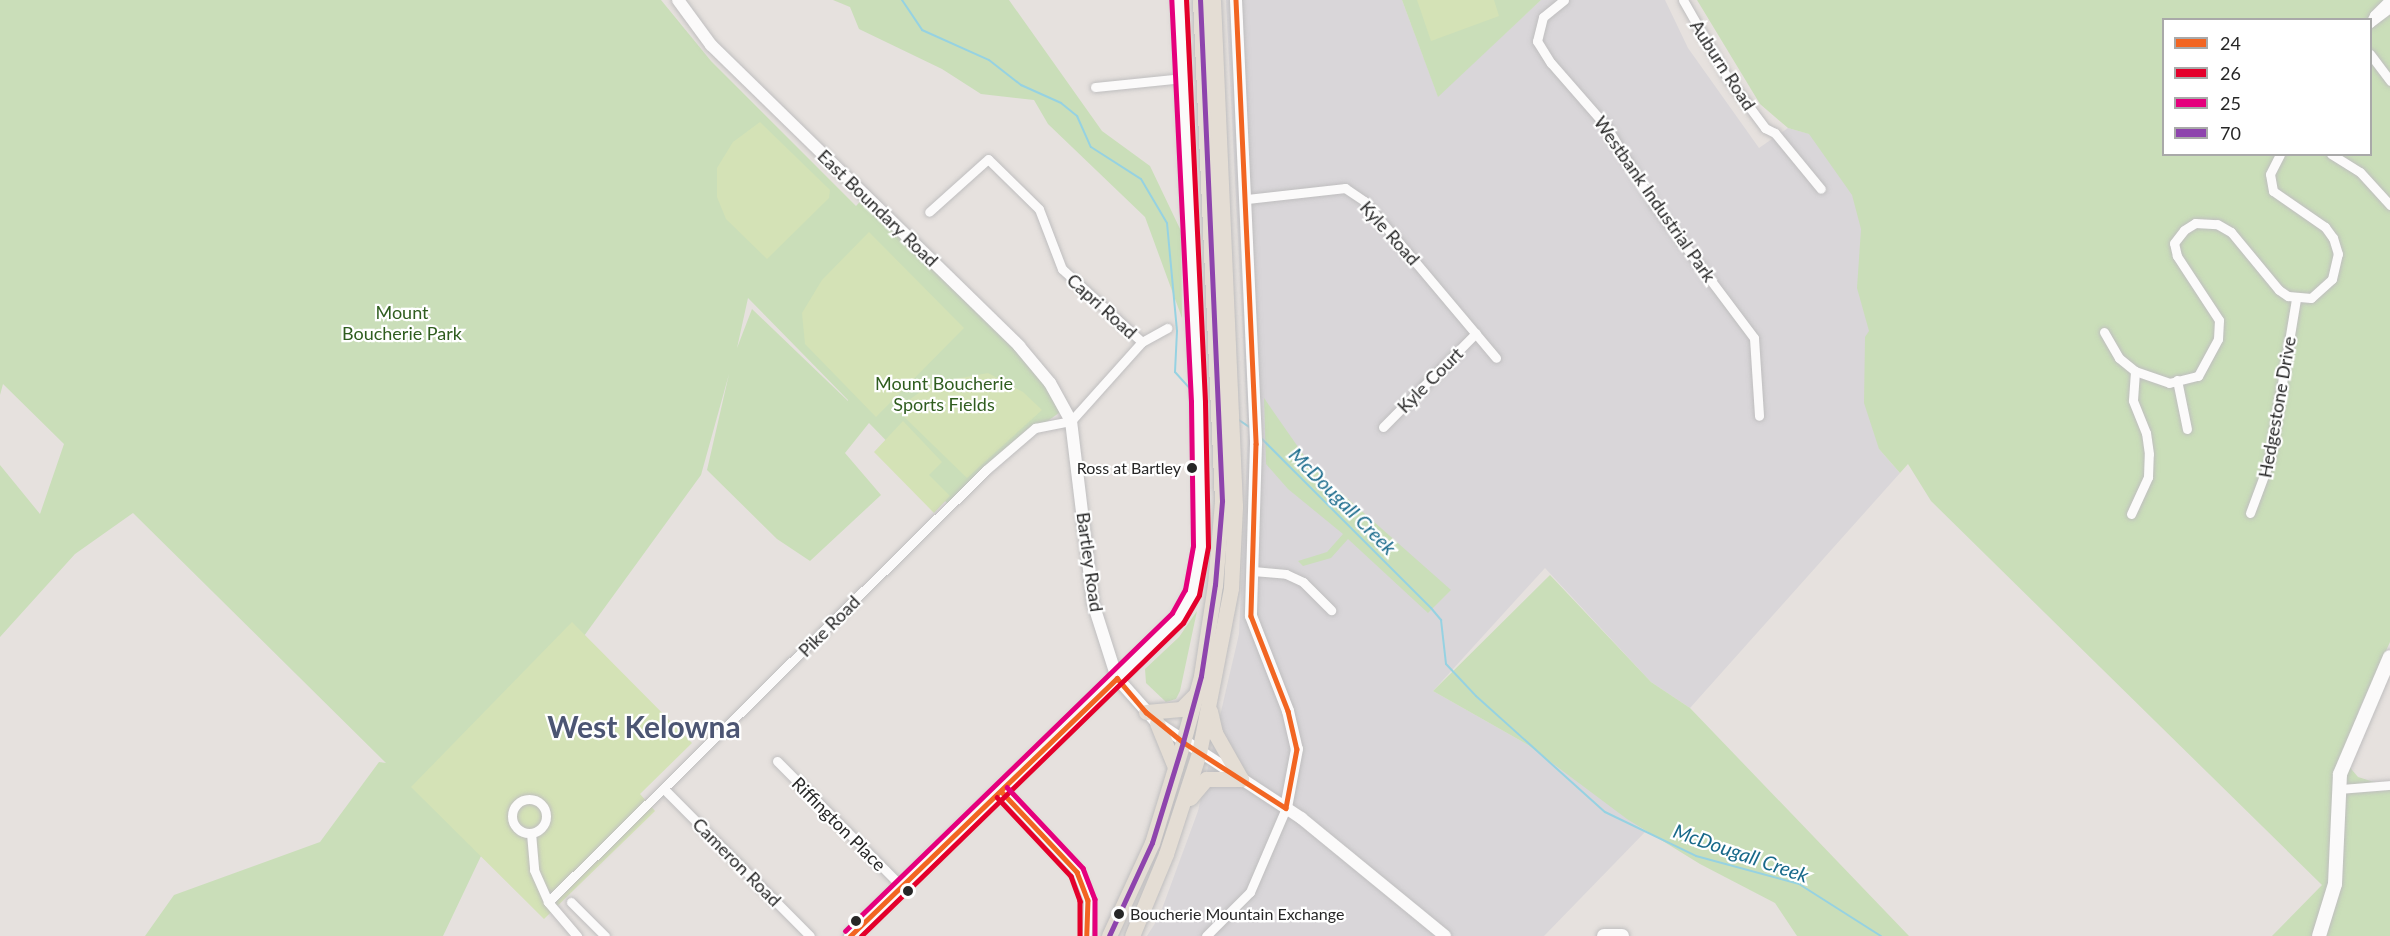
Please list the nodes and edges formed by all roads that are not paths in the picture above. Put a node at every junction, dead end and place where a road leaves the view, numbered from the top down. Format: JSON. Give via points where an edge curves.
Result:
{"nodes":[{"id":1,"x":678,"y":0,"type":"edge"},
{"id":2,"x":1178,"y":0,"type":"edge"},
{"id":3,"x":1200,"y":0,"type":"edge"},
{"id":4,"x":1213,"y":0,"type":"edge"},
{"id":5,"x":1236,"y":0,"type":"edge"},
{"id":6,"x":1564,"y":0,"type":"edge"},
{"id":7,"x":1683,"y":0,"type":"edge"},
{"id":8,"x":2389,"y":0,"type":"edge"},
{"id":9,"x":2390,"y":8,"type":"edge"},
{"id":10,"x":2372,"y":21,"type":"edge"},
{"id":11,"x":2372,"y":22,"type":"edge"},
{"id":12,"x":2372,"y":57,"type":"edge"},
{"id":13,"x":1184,"y":78,"type":"junction"},
{"id":14,"x":2390,"y":81,"type":"edge"},
{"id":15,"x":1095,"y":87,"type":"dead end"},
{"id":16,"x":2277,"y":156,"type":"edge"},
{"id":17,"x":2334,"y":156,"type":"edge"},
{"id":18,"x":1821,"y":189,"type":"dead end"},
{"id":19,"x":1247,"y":199,"type":"junction"},
{"id":20,"x":2390,"y":205,"type":"edge"},
{"id":21,"x":929,"y":212,"type":"dead end"},
{"id":22,"x":2296,"y":299,"type":"junction"},
{"id":23,"x":1167,"y":328,"type":"dead end"},
{"id":24,"x":2103,"y":332,"type":"dead end"},
{"id":25,"x":1476,"y":333,"type":"junction"},
{"id":26,"x":1142,"y":342,"type":"junction"},
{"id":27,"x":1496,"y":358,"type":"dead end"},
{"id":28,"x":2135,"y":371,"type":"junction"},
{"id":29,"x":2177,"y":380,"type":"junction"},
{"id":30,"x":1224,"y":412,"type":"junction"},
{"id":31,"x":1759,"y":416,"type":"dead end"},
{"id":32,"x":1071,"y":421,"type":"junction"},
{"id":33,"x":1383,"y":427,"type":"dead end"},
{"id":34,"x":2187,"y":429,"type":"dead end"},
{"id":35,"x":2250,"y":513,"type":"dead end"},
{"id":36,"x":2131,"y":514,"type":"dead end"},
{"id":37,"x":1253,"y":572,"type":"junction"},
{"id":38,"x":1331,"y":610,"type":"dead end"},
{"id":39,"x":2390,"y":657,"type":"edge"},
{"id":40,"x":1117,"y":678,"type":"junction"},
{"id":41,"x":1196,"y":694,"type":"junction"},
{"id":42,"x":1209,"y":705,"type":"junction"},
{"id":43,"x":1146,"y":712,"type":"junction"},
{"id":44,"x":1157,"y":723,"type":"junction"},
{"id":45,"x":1183,"y":742,"type":"junction"},
{"id":46,"x":1199,"y":753,"type":"junction"},
{"id":47,"x":777,"y":761,"type":"dead end"},
{"id":48,"x":1175,"y":767,"type":"junction"},
{"id":49,"x":1240,"y":779,"type":"junction"},
{"id":50,"x":2390,"y":785,"type":"edge"},
{"id":51,"x":664,"y":789,"type":"junction"},
{"id":52,"x":2340,"y":789,"type":"junction"},
{"id":53,"x":1002,"y":792,"type":"junction"},
{"id":54,"x":1286,"y":808,"type":"junction"},
{"id":55,"x":1177,"y":819,"type":"junction"},
{"id":56,"x":531,"y":833,"type":"dead end"},
{"id":57,"x":901,"y":886,"type":"junction"},
{"id":58,"x":548,"y":902,"type":"junction"},
{"id":59,"x":571,"y":903,"type":"dead end"},
{"id":60,"x":576,"y":936,"type":"edge"},
{"id":61,"x":605,"y":936,"type":"edge"},
{"id":62,"x":810,"y":936,"type":"edge"},
{"id":63,"x":850,"y":936,"type":"edge"},
{"id":64,"x":1088,"y":936,"type":"edge"},
{"id":65,"x":1109,"y":936,"type":"edge"},
{"id":66,"x":1132,"y":936,"type":"edge"},
{"id":67,"x":1206,"y":936,"type":"edge"},
{"id":68,"x":1445,"y":936,"type":"edge"},
{"id":69,"x":1604,"y":936,"type":"edge"},
{"id":70,"x":1622,"y":936,"type":"edge"},
{"id":71,"x":2319,"y":936,"type":"edge"}],
"edges":[{"from":1,"to":32,"type":"street","name":"East Boundary Road","via":[[711,45],[1018,346],[1050,383]]},
{"from":2,"to":13,"type":"street"},
{"from":3,"to":30,"type":"highway"},
{"from":4,"to":30,"type":"highway"},
{"from":5,"to":19,"type":"street"},
{"from":6,"to":31,"type":"street","name":"Westbank Industrial Park","via":[[1543,17],[1538,41],[1551,63],[1606,126],[1655,206],[1754,338]]},
{"from":7,"to":18,"type":"street","name":"Auburn Road","via":[[1705,44],[1765,128],[1775,133]]},
{"from":8,"to":10,"type":"street"},
{"from":9,"to":11,"type":"street"},
{"from":12,"to":14,"type":"street"},
{"from":13,"to":15,"type":"street"},
{"from":13,"to":40,"type":"street","via":[[1201,547],[1195,582],[1178,618]]},
{"from":16,"to":22,"type":"street","via":[[2270,177],[2273,191],[2325,227],[2337,254],[2332,279],[2311,298]]},
{"from":17,"to":20,"type":"street","via":[[2360,172]]},
{"from":19,"to":25,"type":"street","name":"Kyle Road","via":[[1345,188],[1364,201]]},
{"from":19,"to":37,"type":"street","via":[[1255,430]]},
{"from":21,"to":26,"type":"street","name":"Capri Road","via":[[988,159],[1039,209],[1062,269]]},
{"from":22,"to":29,"type":"street","via":[[2278,290],[2231,232],[2206,222],[2184,230],[2174,243],[2177,256],[2219,320],[2219,329],[2218,339],[2198,376]]},
{"from":22,"to":35,"type":"street","name":"Hedgestone Drive","via":[[2269,462]]},
{"from":23,"to":26,"type":"street","name":"Capri Road"},
{"from":24,"to":28,"type":"street","via":[[2119,358]]},
{"from":25,"to":27,"type":"street","name":"Kyle Road"},
{"from":25,"to":33,"type":"street","name":"Kyle Court"},
{"from":26,"to":32,"type":"street","name":"Capri Road"},
{"from":28,"to":29,"type":"street","via":[[2169,383]]},
{"from":28,"to":36,"type":"street","via":[[2133,400],[2146,433],[2149,454],[2148,477]]},
{"from":29,"to":34,"type":"street"},
{"from":30,"to":41,"type":"highway","via":[[1215,585]]},
{"from":30,"to":42,"type":"highway","via":[[1235,506],[1231,588]]},
{"from":32,"to":40,"type":"street","name":"Bartley Road","via":[[1093,603]]},
{"from":32,"to":51,"type":"street","name":"Pike Road","via":[[1035,428],[1019,440]]},
{"from":37,"to":38,"type":"street","via":[[1286,574],[1303,582]]},
{"from":37,"to":54,"type":"street","via":[[1254,627],[1288,711],[1297,749]]},
{"from":39,"to":52,"type":"main road","via":[[2340,774]]},
{"from":40,"to":43,"type":"street","name":"Bartley Road"},
{"from":40,"to":53,"type":"street"},
{"from":41,"to":43,"type":"highway","via":[[1181,709]]},
{"from":41,"to":45,"type":"highway"},
{"from":42,"to":46,"type":"highway"},
{"from":42,"to":49,"type":"highway","via":[[1215,733]]},
{"from":43,"to":44,"type":"street","name":"Bartley Road"},
{"from":44,"to":45,"type":"street","name":"Bartley Road"},
{"from":44,"to":48,"type":"highway"},
{"from":45,"to":46,"type":"street","name":"Bartley Road"},
{"from":45,"to":48,"type":"highway"},
{"from":46,"to":49,"type":"street","name":"Bartley Road"},
{"from":46,"to":55,"type":"highway"},
{"from":47,"to":57,"type":"street","name":"Riffington Place"},
{"from":48,"to":65,"type":"highway","via":[[1152,843]]},
{"from":49,"to":54,"type":"street","name":"Bartley Road"},
{"from":49,"to":55,"type":"highway","via":[[1206,779]]},
{"from":50,"to":52,"type":"street"},
{"from":51,"to":58,"type":"street","name":"Pike Road"},
{"from":51,"to":62,"type":"street","name":"Cameron Road"},
{"from":52,"to":71,"type":"main road","via":[[2335,884]]},
{"from":53,"to":57,"type":"street"},
{"from":53,"to":64,"type":"street","via":[[1077,872],[1088,900]]},
{"from":54,"to":67,"type":"street","via":[[1250,892]]},
{"from":54,"to":68,"type":"street","name":"Bartley Road","via":[[1387,885]]},
{"from":55,"to":66,"type":"highway"},
{"from":56,"to":58,"type":"street","via":[[534,870]]},
{"from":57,"to":63,"type":"street"},
{"from":58,"to":60,"type":"street"},
{"from":59,"to":61,"type":"street"},
{"from":69,"to":70,"type":"main road"}]}
